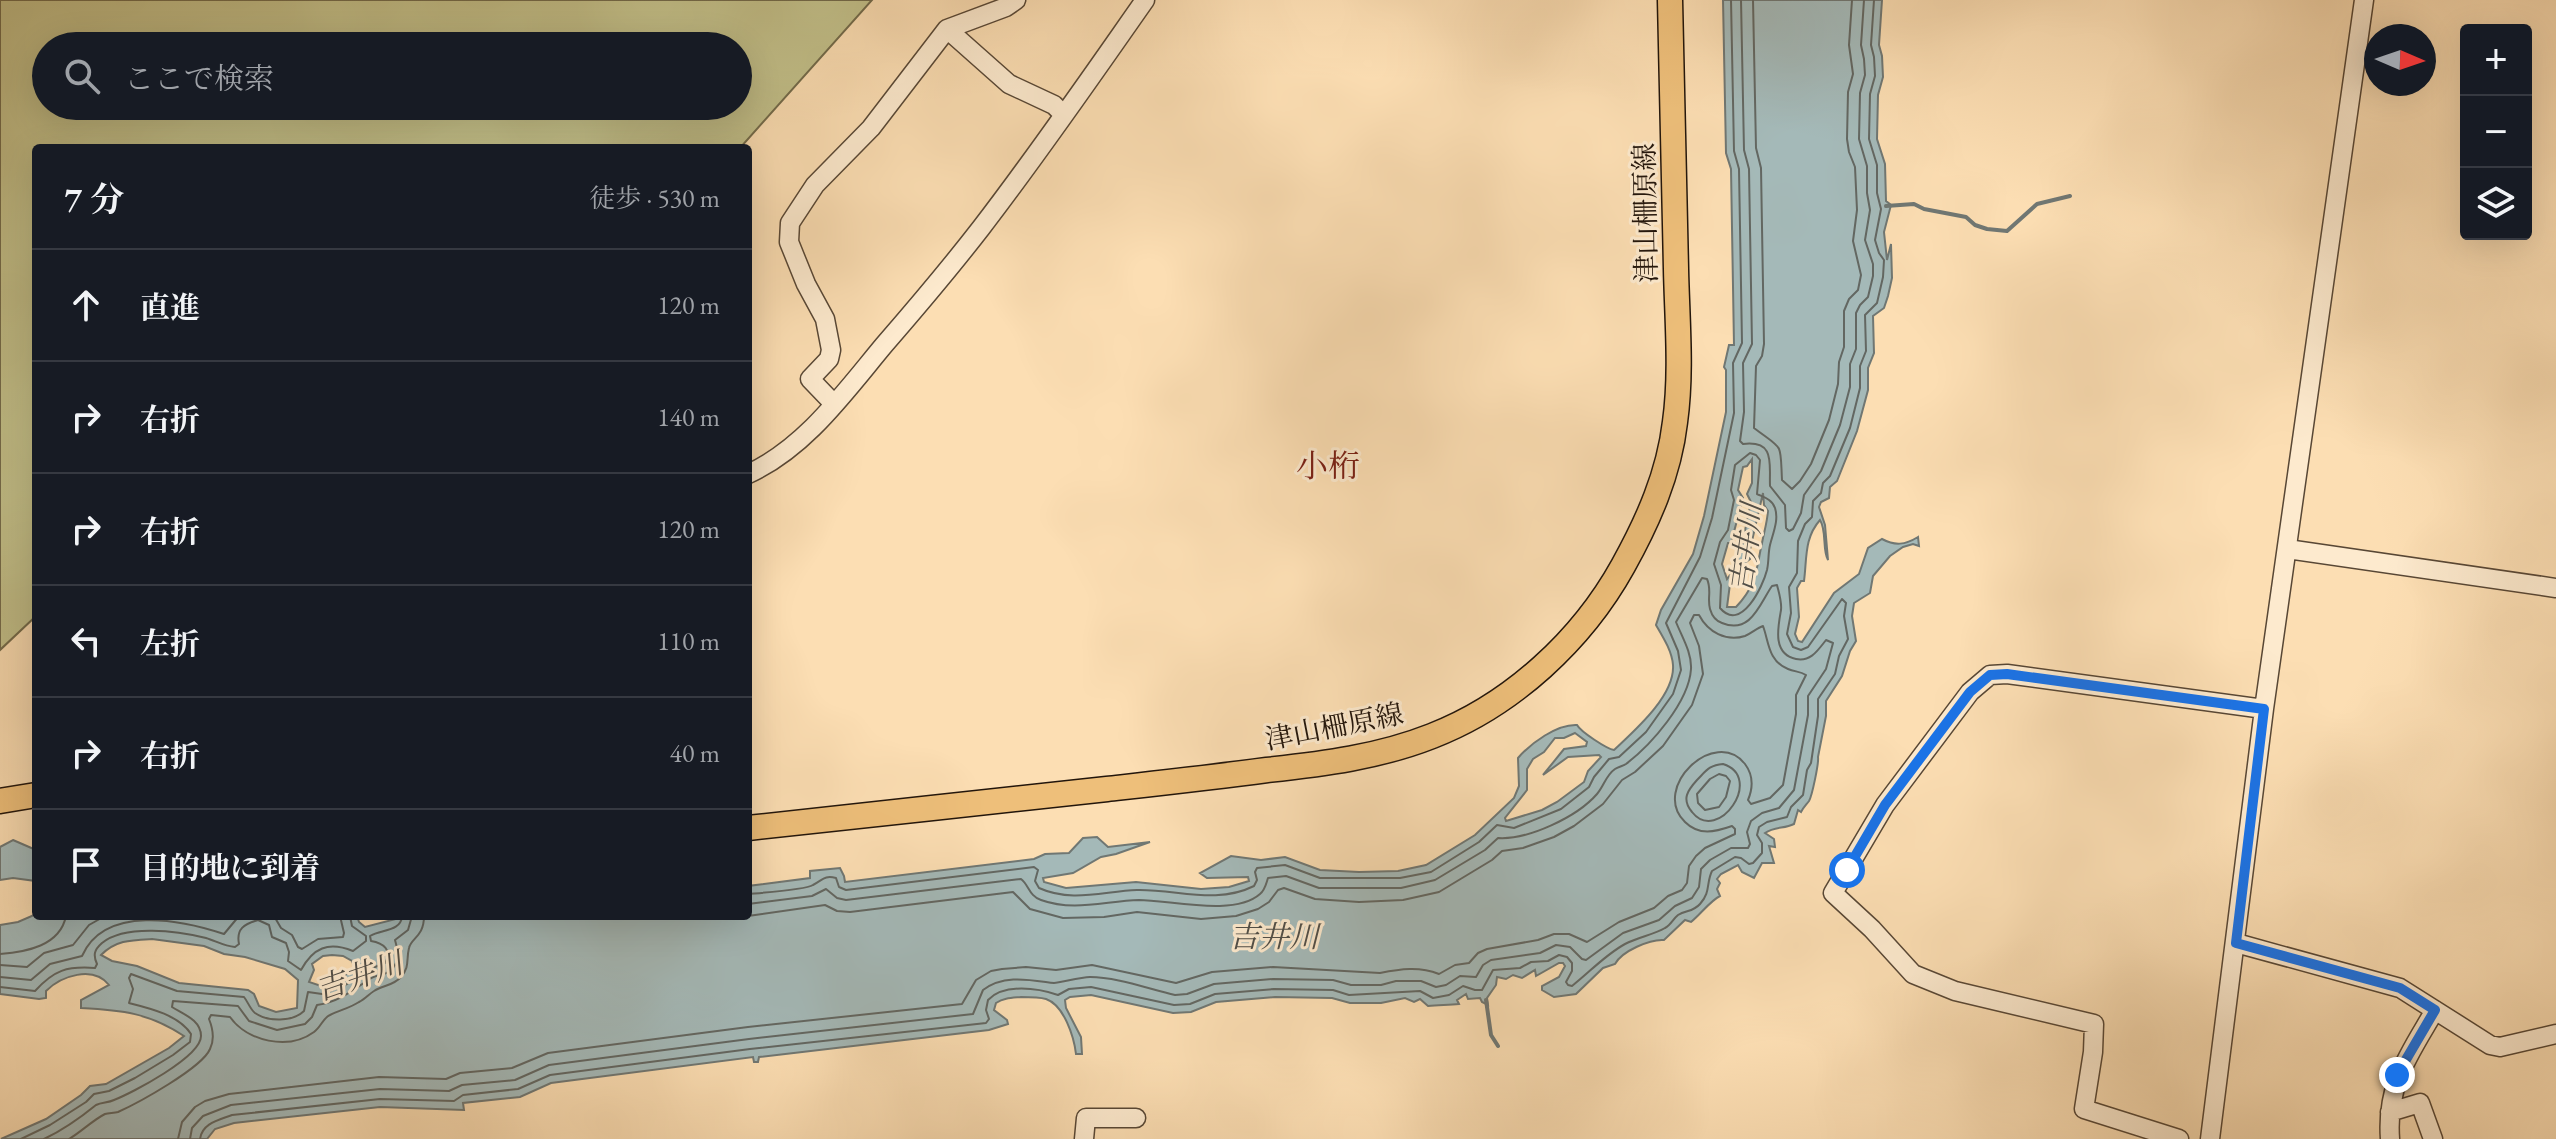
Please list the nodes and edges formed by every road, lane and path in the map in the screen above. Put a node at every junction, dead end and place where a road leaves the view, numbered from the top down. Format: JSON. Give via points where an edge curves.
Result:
{"nodes":[{"id":1,"x":1016,"y":0,"type":"edge"},
{"id":2,"x":1145,"y":0,"type":"edge"},
{"id":3,"x":1670,"y":0,"type":"edge"},
{"id":4,"x":2364,"y":0,"type":"edge"},
{"id":5,"x":947,"y":29,"type":"junction"},
{"id":6,"x":1064,"y":115,"type":"junction"},
{"id":7,"x":834,"y":404,"type":"junction"},
{"id":8,"x":752,"y":472,"type":"edge"},
{"id":9,"x":2287,"y":549,"type":"junction"},
{"id":10,"x":2556,"y":588,"type":"edge"},
{"id":11,"x":2264,"y":709,"type":"junction"},
{"id":12,"x":32,"y":795,"type":"edge"},
{"id":13,"x":0,"y":801,"type":"edge"},
{"id":14,"x":752,"y":828,"type":"edge"},
{"id":15,"x":2236,"y":943,"type":"junction"},
{"id":16,"x":2435,"y":1010,"type":"junction"},
{"id":17,"x":2556,"y":1034,"type":"edge"},
{"id":18,"x":2390,"y":1112,"type":"junction"},
{"id":19,"x":1136,"y":1118,"type":"dead end"},
{"id":20,"x":1084,"y":1139,"type":"edge"},
{"id":21,"x":2179,"y":1139,"type":"edge"},
{"id":22,"x":2210,"y":1139,"type":"edge"},
{"id":23,"x":2390,"y":1139,"type":"edge"},
{"id":24,"x":2433,"y":1139,"type":"edge"}],
"edges":[{"from":1,"to":5,"type":"street"},
{"from":2,"to":6,"type":"street"},
{"from":3,"to":14,"type":"main road","name":"津山柵原線","via":[[1675,422],[1659,490],[1635,544],[1599,606],[1552,657],[1466,720],[1374,755],[1160,784]]},
{"from":4,"to":9,"type":"street"},
{"from":5,"to":6,"type":"street","via":[[1009,84]]},
{"from":5,"to":7,"type":"street","via":[[871,128],[815,185],[790,223],[789,242],[825,319],[831,350],[810,379]]},
{"from":6,"to":7,"type":"street","via":[[980,230]]},
{"from":7,"to":8,"type":"street","via":[[790,451]]},
{"from":9,"to":10,"type":"street"},
{"from":9,"to":11,"type":"street"},
{"from":11,"to":15,"type":"street"},
{"from":11,"to":21,"type":"street","via":[[1990,675],[1970,692],[1885,805],[1833,893],[1913,974],[1955,991],[2094,1024],[2084,1109]]},
{"from":12,"to":13,"type":"main road"},
{"from":15,"to":16,"type":"street","via":[[2400,988]]},
{"from":15,"to":22,"type":"street"},
{"from":16,"to":17,"type":"street","via":[[2500,1047]]},
{"from":16,"to":18,"type":"street","via":[[2397,1075]]},
{"from":18,"to":23,"type":"street"},
{"from":18,"to":24,"type":"street","via":[[2420,1103]]},
{"from":19,"to":20,"type":"street","via":[[1086,1118]]}]}
